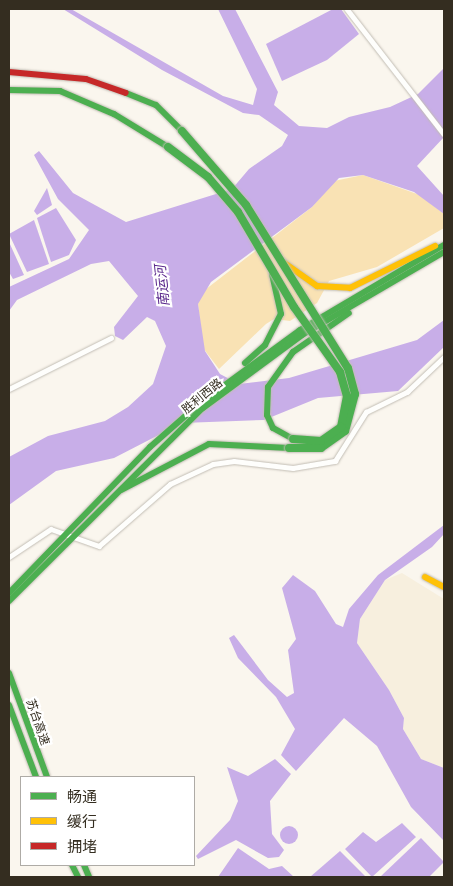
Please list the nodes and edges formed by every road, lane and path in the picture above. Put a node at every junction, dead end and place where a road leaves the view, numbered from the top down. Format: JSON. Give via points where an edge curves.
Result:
{"nodes":[{"id":1,"x":347,"y":9,"type":"edge"},
{"id":2,"x":9,"y":72,"type":"edge"},
{"id":3,"x":29,"y":75,"type":"junction"},
{"id":4,"x":9,"y":78,"type":"edge"},
{"id":5,"x":9,"y":90,"type":"edge"},
{"id":6,"x":444,"y":134,"type":"edge"},
{"id":7,"x":444,"y":244,"type":"edge"},
{"id":8,"x":444,"y":252,"type":"edge"},
{"id":9,"x":276,"y":256,"type":"junction"},
{"id":10,"x":267,"y":260,"type":"junction"},
{"id":11,"x":398,"y":279,"type":"junction"},
{"id":12,"x":111,"y":338,"type":"dead end"},
{"id":13,"x":444,"y":357,"type":"edge"},
{"id":14,"x":9,"y":388,"type":"edge"},
{"id":15,"x":199,"y":404,"type":"junction"},
{"id":16,"x":103,"y":502,"type":"junction"},
{"id":17,"x":71,"y":535,"type":"junction"},
{"id":18,"x":9,"y":557,"type":"edge"},
{"id":19,"x":425,"y":577,"type":"dead end"},
{"id":20,"x":444,"y":588,"type":"edge"},
{"id":21,"x":9,"y":593,"type":"edge"},
{"id":22,"x":9,"y":601,"type":"edge"},
{"id":23,"x":9,"y":673,"type":"edge"},
{"id":24,"x":9,"y":706,"type":"edge"},
{"id":25,"x":36,"y":776,"type":"edge"},
{"id":26,"x":47,"y":776,"type":"edge"}],
"edges":[{"from":1,"to":6,"type":"street"},
{"from":2,"to":3,"type":"main road"},
{"from":3,"to":4,"type":"main road"},
{"from":3,"to":9,"type":"main road","bridge":true,"via":[[86,79],[156,105],[246,205]]},
{"from":5,"to":10,"type":"main road","bridge":true,"via":[[60,91],[114,114],[168,146],[214,184],[238,212]]},
{"from":7,"to":9,"type":"main road","bridge":true,"via":[[367,284],[329,290],[301,278]]},
{"from":7,"to":15,"type":"main road","name":"胜利西路","via":[[300,330]]},
{"from":8,"to":11,"type":"main road","name":"胜利西路"},
{"from":9,"to":16,"type":"main road","bridge":true,"via":[[348,368],[355,394],[353,414],[335,441],[321,448],[208,444],[157,468]]},
{"from":10,"to":11,"type":"main road","bridge":true,"via":[[340,372],[347,396],[346,414],[332,435],[322,441],[294,439],[273,428],[267,415],[268,387],[276,372],[293,352]]},
{"from":10,"to":15,"type":"main road","bridge":true,"via":[[280,296],[276,330]]},
{"from":11,"to":16,"type":"main road","name":"胜利西路","via":[[253,369],[182,426]]},
{"from":12,"to":14,"type":"street"},
{"from":13,"to":17,"type":"street","via":[[407,392],[366,412],[335,461],[293,468],[234,461],[214,464],[170,484],[99,546]]},
{"from":15,"to":17,"type":"main road","name":"胜利西路","via":[[150,448]]},
{"from":16,"to":17,"type":"main road","name":"胜利西路"},
{"from":17,"to":18,"type":"street","via":[[51,529]]},
{"from":17,"to":21,"type":"main road","name":"胜利西路"},
{"from":17,"to":22,"type":"main road","name":"胜利西路"},
{"from":19,"to":20,"type":"main road"},
{"from":23,"to":26,"type":"main road","name":"苏台高速"},
{"from":24,"to":25,"type":"main road","name":"苏台高速"}]}
